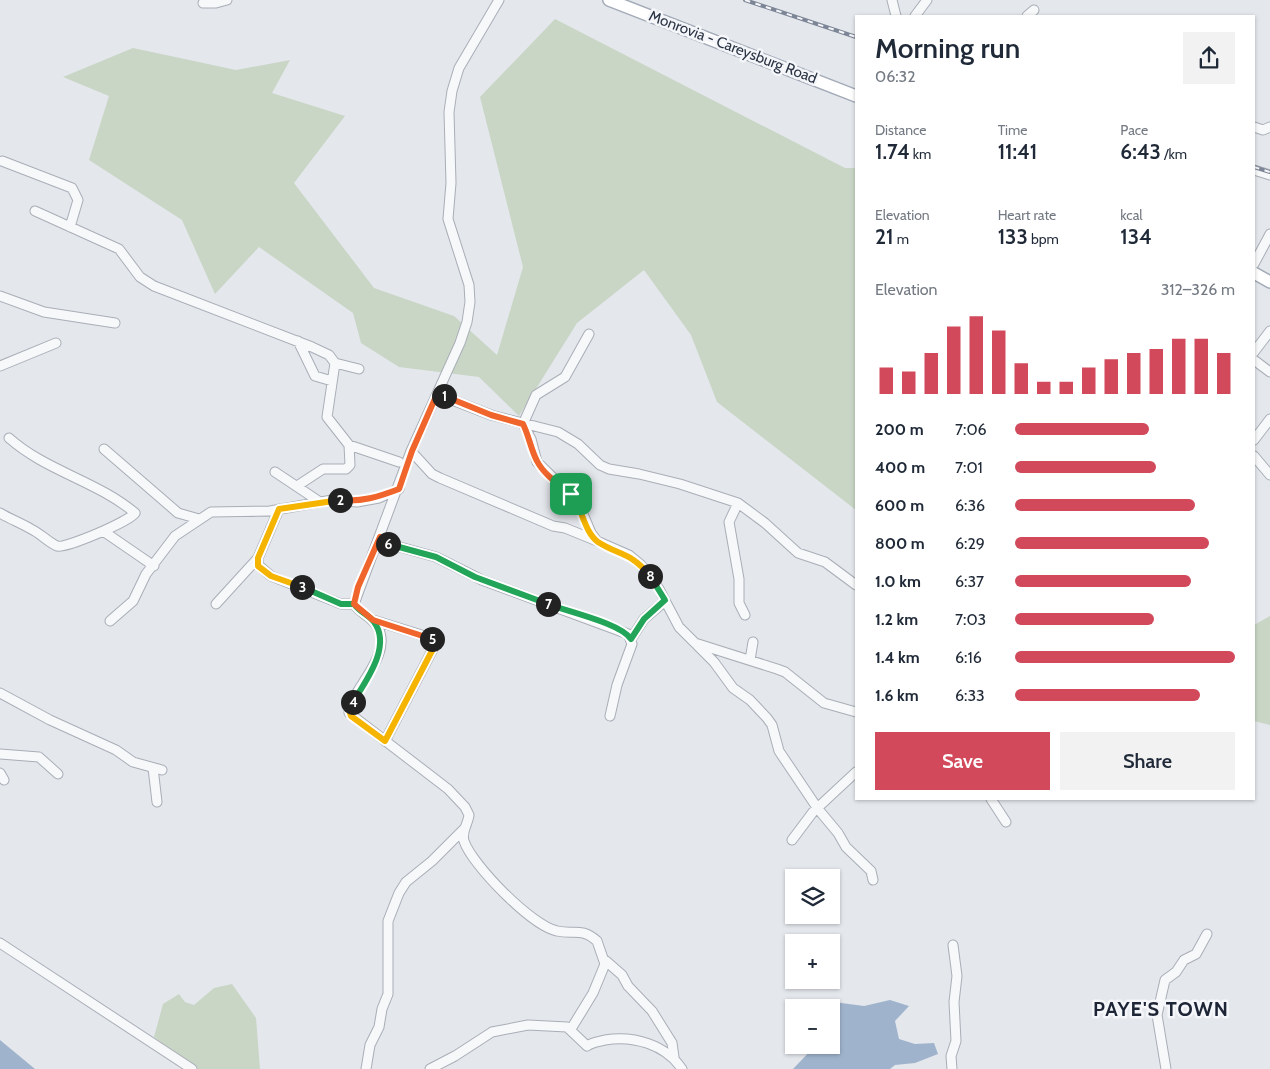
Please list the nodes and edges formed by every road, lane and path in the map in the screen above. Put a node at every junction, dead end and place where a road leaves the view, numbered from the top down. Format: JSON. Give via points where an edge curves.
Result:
{"nodes":[{"id":1,"x":227,"y":0,"type":"edge"},
{"id":2,"x":499,"y":0,"type":"edge"},
{"id":3,"x":609,"y":0,"type":"edge"},
{"id":4,"x":892,"y":0,"type":"edge"},
{"id":5,"x":927,"y":0,"type":"edge"},
{"id":6,"x":203,"y":2,"type":"dead end"},
{"id":7,"x":896,"y":15,"type":"edge"},
{"id":8,"x":916,"y":15,"type":"edge"},
{"id":9,"x":855,"y":96,"type":"edge"},
{"id":10,"x":2,"y":161,"type":"dead end"},
{"id":11,"x":1255,"y":170,"type":"edge"},
{"id":12,"x":1270,"y":176,"type":"edge"},
{"id":13,"x":35,"y":211,"type":"dead end"},
{"id":14,"x":70,"y":226,"type":"junction"},
{"id":15,"x":1270,"y":234,"type":"edge"},
{"id":16,"x":1255,"y":262,"type":"edge"},
{"id":17,"x":1255,"y":274,"type":"edge"},
{"id":18,"x":1270,"y":282,"type":"edge"},
{"id":19,"x":0,"y":296,"type":"edge"},
{"id":20,"x":115,"y":323,"type":"dead end"},
{"id":21,"x":1270,"y":331,"type":"edge"},
{"id":22,"x":589,"y":334,"type":"dead end"},
{"id":23,"x":298,"y":341,"type":"junction"},
{"id":24,"x":56,"y":343,"type":"dead end"},
{"id":25,"x":1255,"y":351,"type":"edge"},
{"id":26,"x":1255,"y":361,"type":"edge"},
{"id":27,"x":335,"y":363,"type":"junction"},
{"id":28,"x":0,"y":366,"type":"edge"},
{"id":29,"x":359,"y":368,"type":"dead end"},
{"id":30,"x":1270,"y":372,"type":"edge"},
{"id":31,"x":332,"y":381,"type":"junction"},
{"id":32,"x":437,"y":394,"type":"junction"},
{"id":33,"x":1270,"y":420,"type":"edge"},
{"id":34,"x":523,"y":424,"type":"junction"},
{"id":35,"x":9,"y":438,"type":"dead end"},
{"id":36,"x":1255,"y":439,"type":"edge"},
{"id":37,"x":349,"y":445,"type":"junction"},
{"id":38,"x":104,"y":449,"type":"dead end"},
{"id":39,"x":412,"y":451,"type":"junction"},
{"id":40,"x":1255,"y":457,"type":"edge"},
{"id":41,"x":399,"y":462,"type":"dead end"},
{"id":42,"x":275,"y":472,"type":"dead end"},
{"id":43,"x":1270,"y":475,"type":"edge"},
{"id":44,"x":297,"y":486,"type":"junction"},
{"id":45,"x":399,"y":489,"type":"junction"},
{"id":46,"x":320,"y":502,"type":"junction"},
{"id":47,"x":738,"y":503,"type":"junction"},
{"id":48,"x":279,"y":509,"type":"junction"},
{"id":49,"x":0,"y":513,"type":"edge"},
{"id":50,"x":199,"y":519,"type":"junction"},
{"id":51,"x":103,"y":531,"type":"junction"},
{"id":52,"x":380,"y":537,"type":"junction"},
{"id":53,"x":593,"y":538,"type":"junction"},
{"id":54,"x":258,"y":558,"type":"junction"},
{"id":55,"x":154,"y":566,"type":"junction"},
{"id":56,"x":855,"y":584,"type":"edge"},
{"id":57,"x":665,"y":600,"type":"junction"},
{"id":58,"x":216,"y":604,"type":"dead end"},
{"id":59,"x":354,"y":604,"type":"junction"},
{"id":60,"x":745,"y":615,"type":"dead end"},
{"id":61,"x":110,"y":620,"type":"dead end"},
{"id":62,"x":373,"y":620,"type":"junction"},
{"id":63,"x":631,"y":639,"type":"junction"},
{"id":64,"x":753,"y":642,"type":"dead end"},
{"id":65,"x":695,"y":643,"type":"junction"},
{"id":66,"x":750,"y":660,"type":"junction"},
{"id":67,"x":0,"y":693,"type":"edge"},
{"id":68,"x":855,"y":712,"type":"edge"},
{"id":69,"x":610,"y":716,"type":"dead end"},
{"id":70,"x":385,"y":741,"type":"junction"},
{"id":71,"x":0,"y":754,"type":"edge"},
{"id":72,"x":855,"y":773,"type":"edge"},
{"id":73,"x":58,"y":774,"type":"dead end"},
{"id":74,"x":993,"y":800,"type":"edge"},
{"id":75,"x":157,"y":802,"type":"dead end"},
{"id":76,"x":818,"y":809,"type":"junction"},
{"id":77,"x":1006,"y":822,"type":"dead end"},
{"id":78,"x":464,"y":829,"type":"junction"},
{"id":79,"x":792,"y":840,"type":"dead end"},
{"id":80,"x":873,"y":880,"type":"dead end"},
{"id":81,"x":1207,"y":934,"type":"dead end"},
{"id":82,"x":0,"y":943,"type":"edge"},
{"id":83,"x":953,"y":945,"type":"dead end"},
{"id":84,"x":606,"y":961,"type":"junction"},
{"id":85,"x":571,"y":1029,"type":"junction"},
{"id":86,"x":674,"y":1057,"type":"junction"},
{"id":87,"x":192,"y":1069,"type":"edge"},
{"id":88,"x":366,"y":1069,"type":"edge"},
{"id":89,"x":430,"y":1069,"type":"edge"},
{"id":90,"x":682,"y":1069,"type":"edge"},
{"id":91,"x":952,"y":1069,"type":"edge"},
{"id":92,"x":1166,"y":1069,"type":"edge"}],
"edges":[{"from":1,"to":6,"type":"street"},
{"from":2,"to":32,"type":"street","via":[[459,68],[452,91],[448,219],[469,285],[470,302],[460,344]]},
{"from":3,"to":9,"type":"main road","name":"Monrovia - Careysburg Road"},
{"from":4,"to":7,"type":"street"},
{"from":5,"to":8,"type":"street"},
{"from":10,"to":14,"type":"street","via":[[72,188],[78,200]]},
{"from":11,"to":12,"type":"street"},
{"from":13,"to":14,"type":"street"},
{"from":14,"to":23,"type":"street","via":[[119,249],[140,277],[154,286]]},
{"from":15,"to":16,"type":"street"},
{"from":17,"to":18,"type":"main road"},
{"from":19,"to":20,"type":"street","via":[[44,312]]},
{"from":21,"to":25,"type":"street"},
{"from":22,"to":34,"type":"street","via":[[565,377],[536,395]]},
{"from":23,"to":27,"type":"street","via":[[329,355]]},
{"from":23,"to":31,"type":"street","via":[[315,376]]},
{"from":24,"to":28,"type":"street"},
{"from":26,"to":30,"type":"street"},
{"from":27,"to":29,"type":"street"},
{"from":27,"to":31,"type":"street"},
{"from":31,"to":37,"type":"street","via":[[327,417]]},
{"from":32,"to":34,"type":"street"},
{"from":32,"to":39,"type":"street"},
{"from":33,"to":36,"type":"street"},
{"from":34,"to":47,"type":"street","via":[[558,432],[608,469],[680,484]]},
{"from":34,"to":53,"type":"street","via":[[537,462],[578,502]]},
{"from":35,"to":51,"type":"street","via":[[36,459],[88,484],[135,513],[126,521]]},
{"from":37,"to":41,"type":"street"},
{"from":37,"to":44,"type":"street","via":[[350,465],[346,469],[323,469]]},
{"from":38,"to":50,"type":"street","via":[[178,513]]},
{"from":39,"to":45,"type":"street"},
{"from":39,"to":53,"type":"street","via":[[432,474],[440,478],[553,526]]},
{"from":40,"to":43,"type":"street"},
{"from":42,"to":44,"type":"street"},
{"from":44,"to":46,"type":"street"},
{"from":45,"to":46,"type":"street","via":[[362,501]]},
{"from":45,"to":52,"type":"street"},
{"from":46,"to":48,"type":"street"},
{"from":47,"to":56,"type":"street","via":[[798,553],[825,562]]},
{"from":47,"to":60,"type":"street","via":[[729,522],[739,580],[739,603]]},
{"from":48,"to":50,"type":"street","via":[[211,512]]},
{"from":48,"to":54,"type":"street"},
{"from":49,"to":51,"type":"street","via":[[58,546],[67,546]]},
{"from":50,"to":55,"type":"street","via":[[175,536]]},
{"from":51,"to":55,"type":"street"},
{"from":52,"to":59,"type":"street"},
{"from":52,"to":63,"type":"street","via":[[389,544],[436,557],[482,580],[598,621],[628,634]]},
{"from":53,"to":57,"type":"street","via":[[629,555],[641,565]]},
{"from":54,"to":58,"type":"street"},
{"from":54,"to":59,"type":"street","via":[[258,566],[271,576],[341,604]]},
{"from":55,"to":61,"type":"street","via":[[133,601]]},
{"from":57,"to":63,"type":"street","via":[[644,619]]},
{"from":57,"to":65,"type":"street","via":[[678,627]]},
{"from":59,"to":62,"type":"street"},
{"from":62,"to":70,"type":"street","via":[[380,632],[380,645],[349,713]]},
{"from":62,"to":70,"type":"street","via":[[434,641],[434,647]]},
{"from":63,"to":69,"type":"street"},
{"from":64,"to":66,"type":"street"},
{"from":65,"to":66,"type":"street"},
{"from":65,"to":76,"type":"street","via":[[733,688],[750,700],[772,725],[779,751]]},
{"from":66,"to":68,"type":"street","via":[[785,672],[824,703]]},
{"from":67,"to":75,"type":"street","via":[[116,750],[132,762],[158,769]]},
{"from":70,"to":78,"type":"street","via":[[461,802],[469,816]]},
{"from":71,"to":73,"type":"street","via":[[36,756]]},
{"from":72,"to":76,"type":"street"},
{"from":74,"to":77,"type":"street"},
{"from":76,"to":79,"type":"street"},
{"from":76,"to":80,"type":"street","via":[[850,854],[871,871]]},
{"from":78,"to":84,"type":"street","via":[[464,842],[477,862],[525,913],[557,931],[591,936]]},
{"from":78,"to":88,"type":"street","via":[[399,892],[388,921],[388,994],[370,1046]]},
{"from":81,"to":92,"type":"street","via":[[1196,954],[1184,960],[1165,980],[1157,1015]]},
{"from":82,"to":87,"type":"street"},
{"from":83,"to":91,"type":"street","via":[[957,976],[954,1002],[956,1041],[950,1056]]},
{"from":84,"to":85,"type":"street","via":[[593,993]]},
{"from":84,"to":86,"type":"street","via":[[652,1011],[672,1043]]},
{"from":85,"to":86,"type":"street","via":[[586,1046],[592,1042],[623,1038],[653,1045]]},
{"from":85,"to":89,"type":"street","via":[[559,1025],[528,1025],[492,1032]]},
{"from":86,"to":90,"type":"street"}]}
